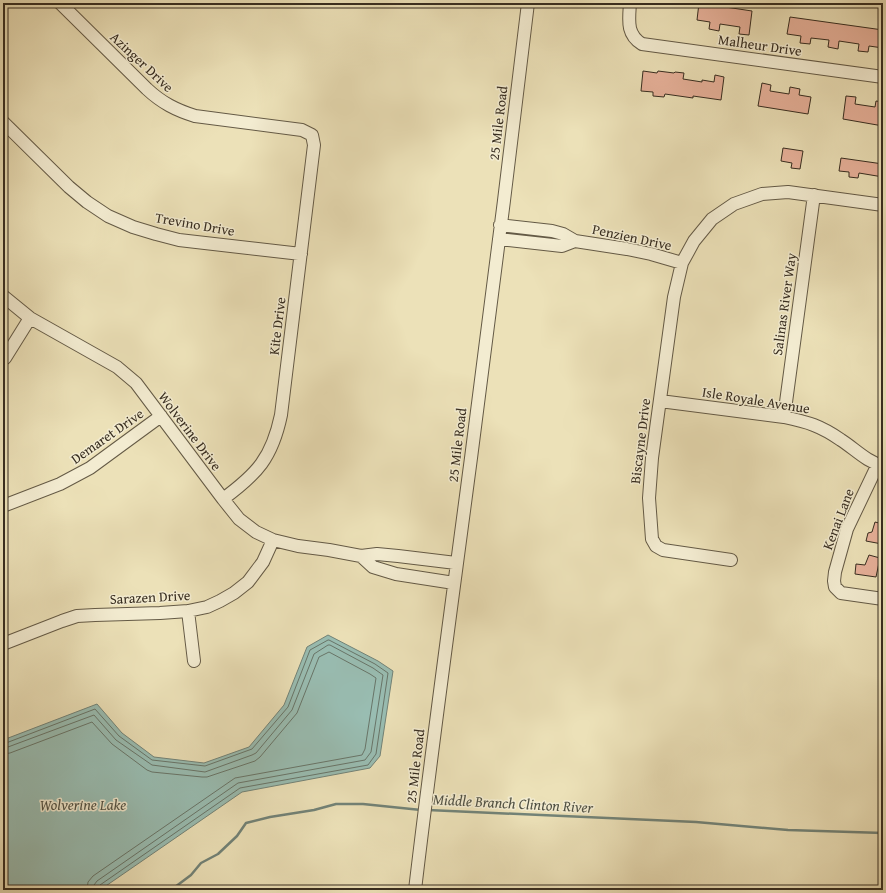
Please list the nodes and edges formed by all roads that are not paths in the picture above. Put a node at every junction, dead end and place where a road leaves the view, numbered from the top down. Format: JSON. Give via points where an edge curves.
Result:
{"nodes":[{"id":1,"x":60,"y":3,"type":"edge"},
{"id":2,"x":528,"y":3,"type":"edge"},
{"id":3,"x":630,"y":3,"type":"edge"},
{"id":4,"x":883,"y":77,"type":"edge"},
{"id":5,"x":3,"y":122,"type":"edge"},
{"id":6,"x":312,"y":135,"type":"joint"},
{"id":7,"x":814,"y":195,"type":"junction"},
{"id":8,"x":883,"y":204,"type":"edge"},
{"id":9,"x":500,"y":225,"type":"junction"},
{"id":10,"x":499,"y":239,"type":"junction"},
{"id":11,"x":575,"y":241,"type":"junction"},
{"id":12,"x":301,"y":254,"type":"junction"},
{"id":13,"x":682,"y":263,"type":"junction"},
{"id":14,"x":3,"y":296,"type":"edge"},
{"id":15,"x":30,"y":318,"type":"junction"},
{"id":16,"x":5,"y":358,"type":"dead end"},
{"id":17,"x":660,"y":401,"type":"junction"},
{"id":18,"x":161,"y":416,"type":"junction"},
{"id":19,"x":784,"y":417,"type":"junction"},
{"id":20,"x":880,"y":465,"type":"edge"},
{"id":21,"x":223,"y":500,"type":"junction"},
{"id":22,"x":3,"y":506,"type":"edge"},
{"id":23,"x":273,"y":540,"type":"junction"},
{"id":24,"x":361,"y":556,"type":"junction"},
{"id":25,"x":398,"y":556,"type":"junction"},
{"id":26,"x":731,"y":560,"type":"dead end"},
{"id":27,"x":456,"y":563,"type":"junction"},
{"id":28,"x":396,"y":574,"type":"junction"},
{"id":29,"x":454,"y":583,"type":"junction"},
{"id":30,"x":883,"y":599,"type":"edge"},
{"id":31,"x":188,"y":611,"type":"junction"},
{"id":32,"x":3,"y":644,"type":"edge"},
{"id":33,"x":194,"y":661,"type":"dead end"},
{"id":34,"x":415,"y":890,"type":"edge"}],
"edges":[{"from":1,"to":6,"type":"street","name":"Azinger Drive","via":[[147,90],[168,105],[195,116],[302,130]]},
{"from":2,"to":9,"type":"street","name":"25 Mile Road"},
{"from":3,"to":4,"type":"street","name":"Malheur Drive","via":[[630,30],[635,39],[642,44]]},
{"from":5,"to":12,"type":"street","name":"Trevino Drive","via":[[68,187],[108,216],[133,227],[179,240]]},
{"from":6,"to":12,"type":"street","name":"Kite Drive","via":[[314,145]]},
{"from":7,"to":8,"type":"street","name":"Biscayne Drive"},
{"from":7,"to":13,"type":"street","name":"Biscayne Drive","via":[[788,192],[762,194],[734,204],[712,219],[694,241]]},
{"from":7,"to":19,"type":"street","name":"Salinas River Way"},
{"from":9,"to":10,"type":"street","name":"25 Mile Road"},
{"from":9,"to":11,"type":"street","name":"Penzien Drive","via":[[552,231]]},
{"from":10,"to":11,"type":"street","name":"Penzien Drive","via":[[562,246]]},
{"from":10,"to":27,"type":"street","name":"25 Mile Road"},
{"from":11,"to":13,"type":"street","name":"Penzien Drive","via":[[627,249]]},
{"from":12,"to":21,"type":"street","name":"Kite Drive","via":[[277,432],[257,471]]},
{"from":13,"to":17,"type":"street","name":"Biscayne Drive","via":[[674,297]]},
{"from":14,"to":15,"type":"street","name":"Wolverine Drive"},
{"from":15,"to":16,"type":"street"},
{"from":15,"to":18,"type":"street","name":"Wolverine Drive","via":[[117,367],[136,383]]},
{"from":17,"to":19,"type":"street","name":"Isle Royale Avenue"},
{"from":17,"to":26,"type":"street","name":"Biscayne Drive","via":[[649,498],[652,539],[656,546],[664,550]]},
{"from":18,"to":21,"type":"street","name":"Wolverine Drive"},
{"from":18,"to":22,"type":"street","name":"Demaret Drive","via":[[90,468],[60,484]]},
{"from":19,"to":20,"type":"street","name":"Isle Royale Avenue","via":[[822,428]]},
{"from":20,"to":30,"type":"street","name":"Kenai Lane","via":[[847,529],[834,581],[841,593]]},
{"from":21,"to":23,"type":"street","name":"Wolverine Drive","via":[[239,519],[256,532]]},
{"from":23,"to":24,"type":"street","name":"Wolverine Drive"},
{"from":23,"to":31,"type":"street","name":"Sarazen Drive","via":[[263,562],[248,582],[220,601]]},
{"from":24,"to":25,"type":"street","name":"Wolverine Drive"},
{"from":24,"to":28,"type":"street","name":"Wolverine Drive","via":[[374,567]]},
{"from":25,"to":27,"type":"street","name":"Wolverine Drive"},
{"from":25,"to":28,"type":"street"},
{"from":27,"to":29,"type":"street","name":"25 Mile Road"},
{"from":28,"to":29,"type":"street","name":"Wolverine Drive"},
{"from":29,"to":34,"type":"street","name":"25 Mile Road"},
{"from":31,"to":32,"type":"street","name":"Sarazen Drive","via":[[77,616]]},
{"from":31,"to":33,"type":"street"}]}
